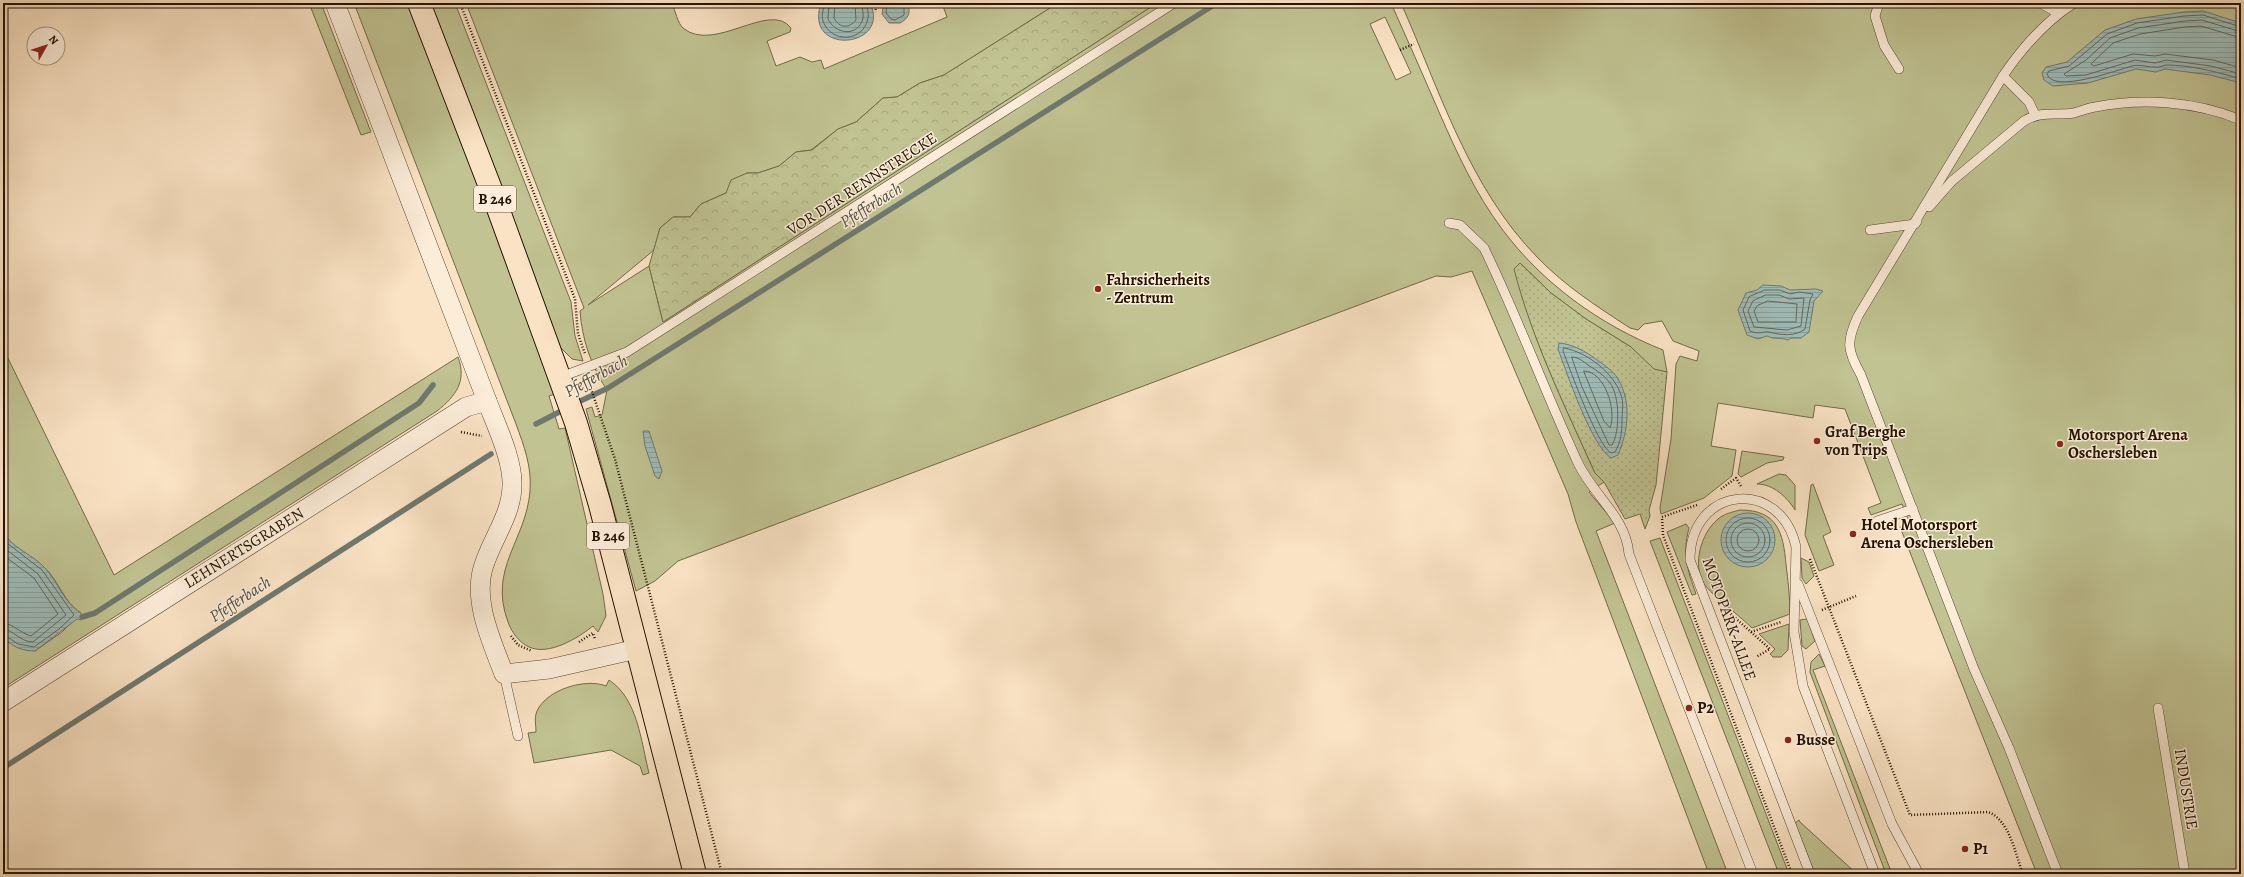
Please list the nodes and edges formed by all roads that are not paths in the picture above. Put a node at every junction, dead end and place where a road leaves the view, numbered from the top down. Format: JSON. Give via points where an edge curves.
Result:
{"nodes":[{"id":1,"x":335,"y":3,"type":"edge"},
{"id":2,"x":419,"y":3,"type":"edge"},
{"id":3,"x":1174,"y":3,"type":"edge"},
{"id":4,"x":1879,"y":3,"type":"edge"},
{"id":5,"x":2040,"y":3,"type":"edge"},
{"id":6,"x":2074,"y":3,"type":"edge"},
{"id":7,"x":2058,"y":13,"type":"junction"},
{"id":8,"x":1899,"y":68,"type":"dead end"},
{"id":9,"x":2003,"y":76,"type":"junction"},
{"id":10,"x":2035,"y":115,"type":"junction"},
{"id":11,"x":2241,"y":120,"type":"edge"},
{"id":12,"x":1449,"y":222,"type":"dead end"},
{"id":13,"x":1915,"y":224,"type":"junction"},
{"id":14,"x":1870,"y":230,"type":"dead end"},
{"id":15,"x":564,"y":387,"type":"junction"},
{"id":16,"x":487,"y":401,"type":"junction"},
{"id":17,"x":1913,"y":509,"type":"junction"},
{"id":18,"x":1877,"y":521,"type":"dead end"},
{"id":19,"x":1796,"y":581,"type":"junction"},
{"id":20,"x":637,"y":649,"type":"junction"},
{"id":21,"x":504,"y":674,"type":"junction"},
{"id":22,"x":3,"y":702,"type":"edge"},
{"id":23,"x":2158,"y":708,"type":"dead end"},
{"id":24,"x":518,"y":736,"type":"dead end"},
{"id":25,"x":694,"y":874,"type":"edge"},
{"id":26,"x":1753,"y":874,"type":"edge"},
{"id":27,"x":1810,"y":874,"type":"edge"},
{"id":28,"x":1875,"y":874,"type":"edge"},
{"id":29,"x":1919,"y":874,"type":"edge"},
{"id":30,"x":2058,"y":874,"type":"edge"},
{"id":31,"x":2185,"y":874,"type":"edge"}],
"edges":[{"from":1,"to":16,"type":"street"},
{"from":2,"to":15,"type":"main road","number":"B 246"},
{"from":3,"to":15,"type":"lane","name":"VOR DER RENNSTRECKE","via":[[627,352],[589,368]]},
{"from":4,"to":8,"type":"lane","via":[[1875,16],[1884,45]]},
{"from":5,"to":7,"type":"lane"},
{"from":6,"to":7,"type":"lane"},
{"from":7,"to":9,"type":"lane","via":[[2024,48]]},
{"from":9,"to":10,"type":"lane","via":[[2029,102]]},
{"from":9,"to":13,"type":"lane"},
{"from":10,"to":11,"type":"lane","via":[[2073,113],[2094,107],[2158,102],[2205,108]]},
{"from":10,"to":13,"type":"lane","via":[[2024,121],[1952,181]]},
{"from":12,"to":26,"type":"lane","via":[[1460,225],[1484,248],[1579,465],[1622,526],[1628,541],[1629,554]]},
{"from":13,"to":14,"type":"lane"},
{"from":13,"to":17,"type":"lane","via":[[1858,316],[1850,332],[1848,347]]},
{"from":15,"to":20,"type":"main road","number":"B 246"},
{"from":16,"to":21,"type":"street","via":[[510,467],[512,485],[506,516],[483,569],[482,588],[483,609],[489,634]]},
{"from":16,"to":22,"type":"street","name":"LEHNERTSGRABEN","via":[[466,407]]},
{"from":17,"to":18,"type":"lane"},
{"from":17,"to":30,"type":"lane","via":[[1974,669],[2009,748]]},
{"from":19,"to":27,"type":"lane","name":"MOTOPARK-ALLEE","via":[[1796,547],[1789,525],[1768,506],[1752,500],[1722,503],[1709,511],[1694,531],[1690,560]]},
{"from":19,"to":28,"type":"lane","name":"MOTOPARK-ALLEE","via":[[1794,632],[1803,686]]},
{"from":19,"to":29,"type":"lane","via":[[1892,824]]},
{"from":20,"to":21,"type":"street","via":[[549,669]]},
{"from":20,"to":25,"type":"main road","number":"B 246"},
{"from":21,"to":24,"type":"lane"},
{"from":23,"to":31,"type":"lane","name":"INDUSTRIE"}]}
